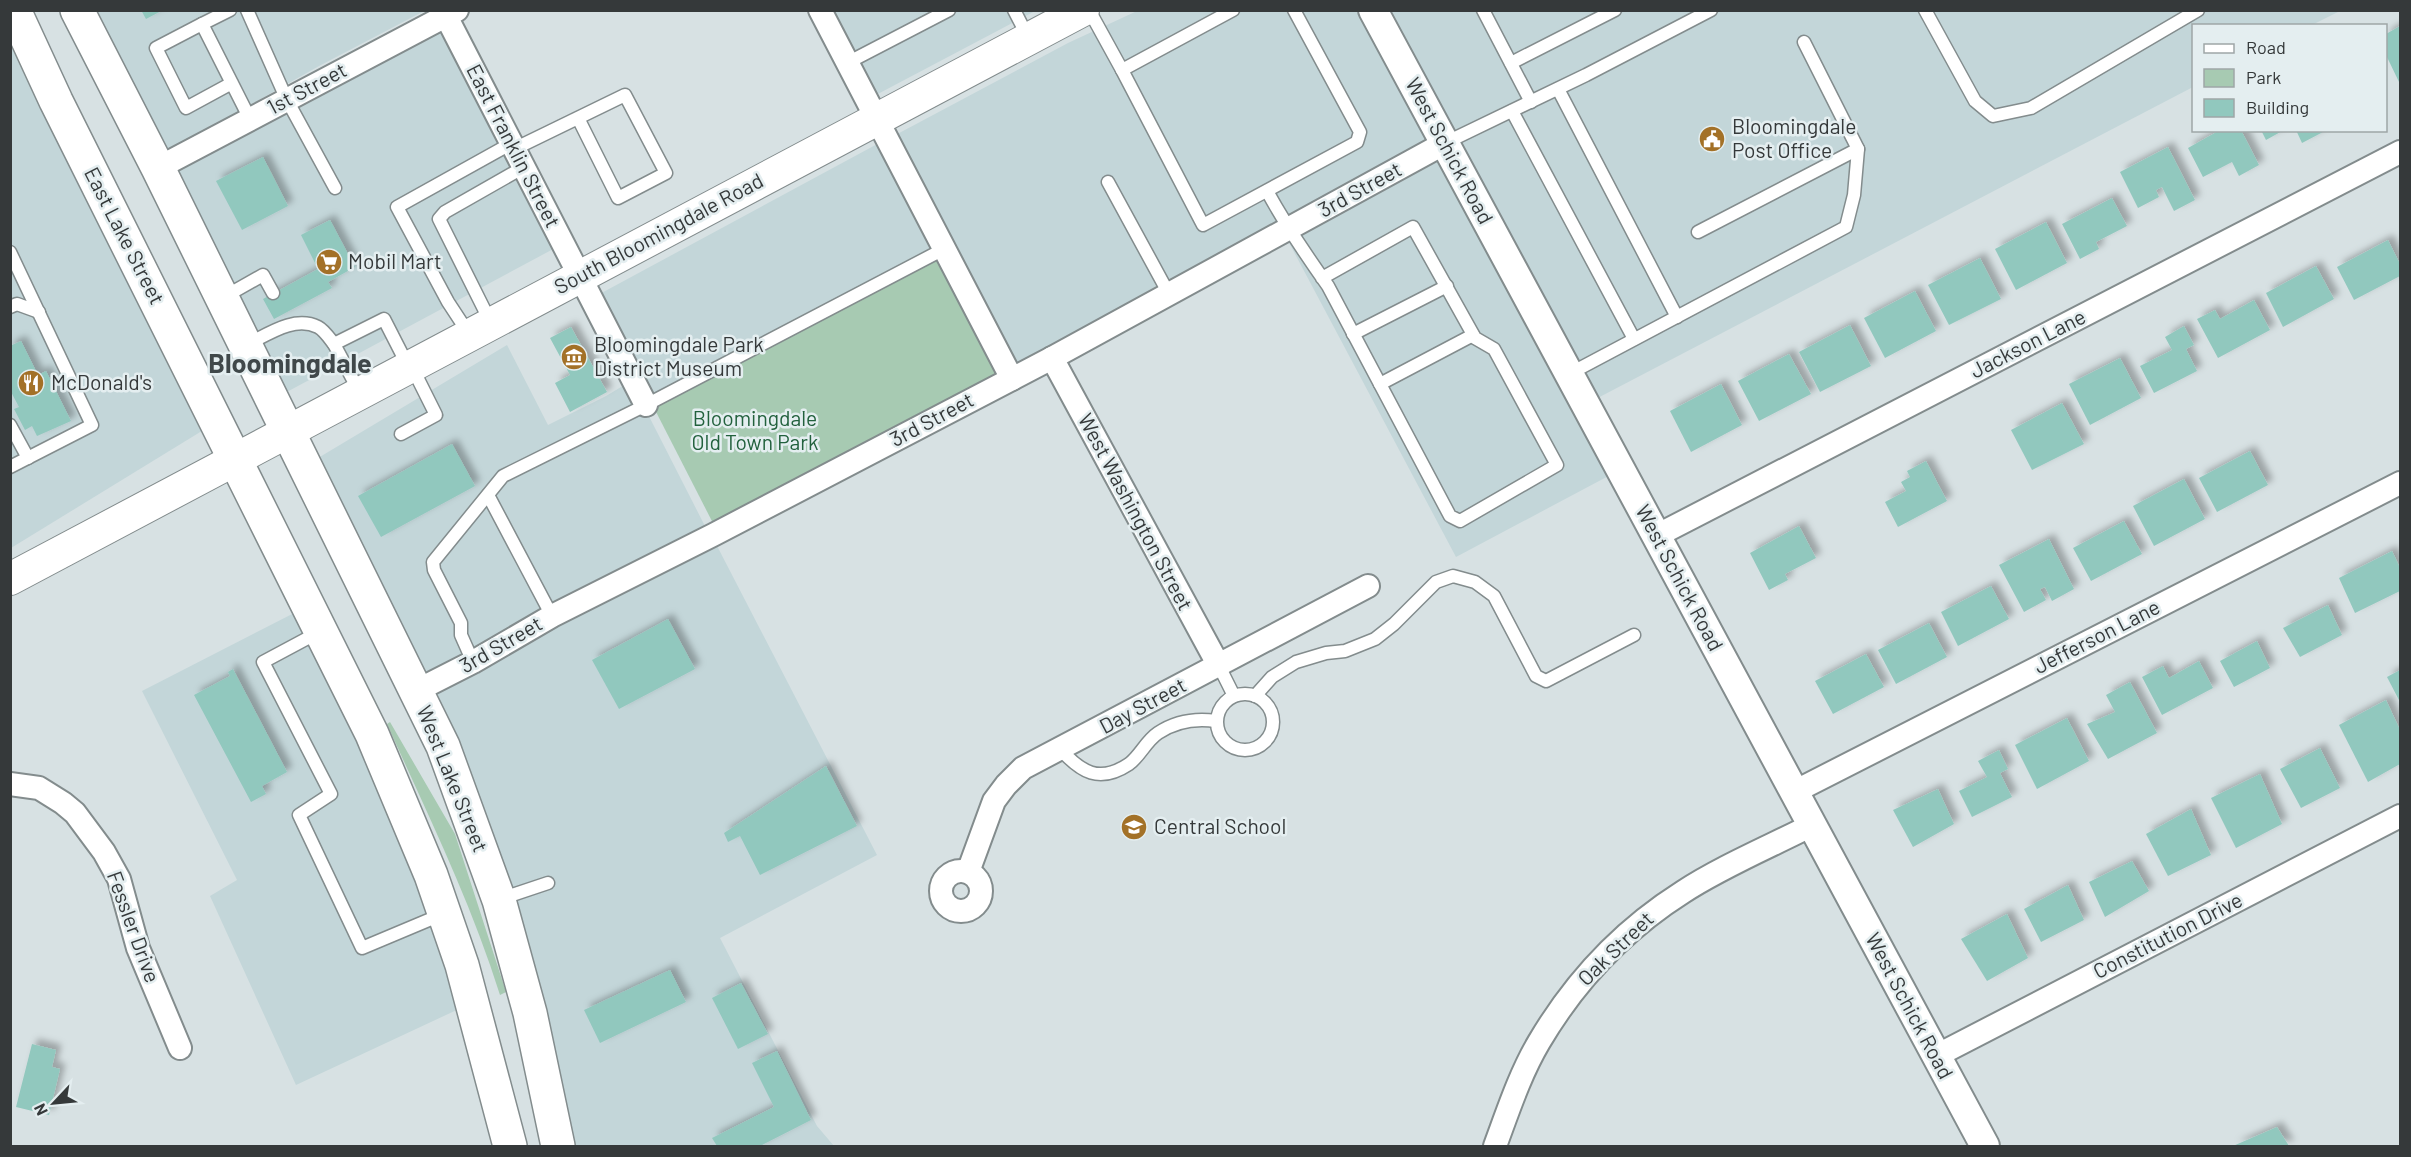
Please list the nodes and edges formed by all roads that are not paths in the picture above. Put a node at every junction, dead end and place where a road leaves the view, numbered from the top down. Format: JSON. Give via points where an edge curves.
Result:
{"nodes":[{"id":1,"x":14,"y":10,"type":"edge"},
{"id":2,"x":77,"y":10,"type":"edge"},
{"id":3,"x":230,"y":10,"type":"edge"},
{"id":4,"x":247,"y":10,"type":"edge"},
{"id":5,"x":820,"y":10,"type":"edge"},
{"id":6,"x":949,"y":10,"type":"edge"},
{"id":7,"x":1014,"y":10,"type":"edge"},
{"id":8,"x":1083,"y":10,"type":"edge"},
{"id":9,"x":1089,"y":10,"type":"edge"},
{"id":10,"x":1233,"y":10,"type":"edge"},
{"id":11,"x":1294,"y":10,"type":"edge"},
{"id":12,"x":1373,"y":10,"type":"edge"},
{"id":13,"x":1483,"y":10,"type":"edge"},
{"id":14,"x":1614,"y":10,"type":"edge"},
{"id":15,"x":1711,"y":10,"type":"edge"},
{"id":16,"x":1925,"y":10,"type":"edge"},
{"id":17,"x":2198,"y":10,"type":"edge"},
{"id":18,"x":452,"y":13,"type":"edge"},
{"id":19,"x":217,"y":14,"type":"edge"},
{"id":20,"x":202,"y":24,"type":"junction"},
{"id":21,"x":1029,"y":39,"type":"junction"},
{"id":22,"x":1804,"y":42,"type":"dead end"},
{"id":23,"x":847,"y":63,"type":"junction"},
{"id":24,"x":1511,"y":63,"type":"junction"},
{"id":25,"x":1122,"y":70,"type":"junction"},
{"id":26,"x":232,"y":83,"type":"junction"},
{"id":27,"x":1558,"y":88,"type":"junction"},
{"id":28,"x":287,"y":100,"type":"junction"},
{"id":29,"x":1531,"y":102,"type":"junction"},
{"id":30,"x":1512,"y":111,"type":"junction"},
{"id":31,"x":578,"y":118,"type":"junction"},
{"id":32,"x":250,"y":119,"type":"junction"},
{"id":33,"x":876,"y":120,"type":"junction"},
{"id":34,"x":1445,"y":143,"type":"junction"},
{"id":35,"x":1858,"y":148,"type":"junction"},
{"id":36,"x":2400,"y":152,"type":"edge"},
{"id":37,"x":517,"y":153,"type":"junction"},
{"id":38,"x":158,"y":168,"type":"junction"},
{"id":39,"x":1108,"y":182,"type":"dead end"},
{"id":40,"x":335,"y":188,"type":"dead end"},
{"id":41,"x":1268,"y":190,"type":"junction"},
{"id":42,"x":1288,"y":229,"type":"junction"},
{"id":43,"x":1698,"y":232,"type":"dead end"},
{"id":44,"x":944,"y":249,"type":"junction"},
{"id":45,"x":11,"y":256,"type":"edge"},
{"id":46,"x":580,"y":276,"type":"junction"},
{"id":47,"x":1322,"y":278,"type":"junction"},
{"id":48,"x":1446,"y":286,"type":"junction"},
{"id":49,"x":273,"y":293,"type":"dead end"},
{"id":50,"x":1169,"y":294,"type":"junction"},
{"id":51,"x":222,"y":298,"type":"junction"},
{"id":52,"x":10,"y":307,"type":"edge"},
{"id":53,"x":39,"y":312,"type":"junction"},
{"id":54,"x":1677,"y":317,"type":"junction"},
{"id":55,"x":480,"y":329,"type":"junction"},
{"id":56,"x":1353,"y":334,"type":"junction"},
{"id":57,"x":1473,"y":335,"type":"junction"},
{"id":58,"x":1634,"y":339,"type":"junction"},
{"id":59,"x":246,"y":345,"type":"junction"},
{"id":60,"x":334,"y":345,"type":"junction"},
{"id":61,"x":1052,"y":358,"type":"junction"},
{"id":62,"x":410,"y":367,"type":"junction"},
{"id":63,"x":1569,"y":374,"type":"junction"},
{"id":64,"x":1012,"y":379,"type":"junction"},
{"id":65,"x":1380,"y":384,"type":"junction"},
{"id":66,"x":360,"y":394,"type":"junction"},
{"id":67,"x":646,"y":405,"type":"junction"},
{"id":68,"x":10,"y":425,"type":"edge"},
{"id":69,"x":288,"y":433,"type":"junction"},
{"id":70,"x":401,"y":434,"type":"dead end"},
{"id":71,"x":28,"y":458,"type":"junction"},
{"id":72,"x":236,"y":459,"type":"junction"},
{"id":73,"x":10,"y":467,"type":"edge"},
{"id":74,"x":2400,"y":483,"type":"edge"},
{"id":75,"x":488,"y":495,"type":"junction"},
{"id":76,"x":1656,"y":536,"type":"junction"},
{"id":77,"x":10,"y":579,"type":"edge"},
{"id":78,"x":1368,"y":586,"type":"dead end"},
{"id":79,"x":552,"y":616,"type":"junction"},
{"id":80,"x":321,"y":631,"type":"junction"},
{"id":81,"x":1634,"y":634,"type":"dead end"},
{"id":82,"x":473,"y":662,"type":"junction"},
{"id":83,"x":1219,"y":666,"type":"junction"},
{"id":84,"x":416,"y":691,"type":"junction"},
{"id":85,"x":1234,"y":696,"type":"junction"},
{"id":86,"x":1255,"y":696,"type":"junction"},
{"id":87,"x":1216,"y":721,"type":"junction"},
{"id":88,"x":1060,"y":749,"type":"junction"},
{"id":89,"x":10,"y":784,"type":"edge"},
{"id":90,"x":1794,"y":792,"type":"junction"},
{"id":91,"x":2400,"y":816,"type":"edge"},
{"id":92,"x":1812,"y":825,"type":"junction"},
{"id":93,"x":968,"y":872,"type":"dead end"},
{"id":94,"x":548,"y":883,"type":"dead end"},
{"id":95,"x":499,"y":900,"type":"junction"},
{"id":96,"x":444,"y":914,"type":"junction"},
{"id":97,"x":180,"y":1048,"type":"dead end"},
{"id":98,"x":1936,"y":1056,"type":"junction"},
{"id":99,"x":510,"y":1146,"type":"edge"},
{"id":100,"x":558,"y":1146,"type":"edge"},
{"id":101,"x":1495,"y":1146,"type":"edge"},
{"id":102,"x":1985,"y":1146,"type":"edge"}],
"edges":[{"from":1,"to":72,"type":"main road","name":"East Lake Street"},
{"from":2,"to":38,"type":"main road"},
{"from":3,"to":19,"type":"lane"},
{"from":4,"to":28,"type":"lane"},
{"from":5,"to":23,"type":"street"},
{"from":6,"to":23,"type":"lane"},
{"from":7,"to":21,"type":"lane"},
{"from":8,"to":21,"type":"main road","name":"South Bloomingdale Road"},
{"from":9,"to":25,"type":"lane"},
{"from":10,"to":25,"type":"lane"},
{"from":11,"to":41,"type":"lane","via":[[1360,132],[1357,142]]},
{"from":12,"to":34,"type":"street","name":"West Schick Road"},
{"from":13,"to":24,"type":"lane"},
{"from":14,"to":24,"type":"lane"},
{"from":15,"to":27,"type":"lane"},
{"from":16,"to":17,"type":"lane","via":[[1975,101],[1993,116],[2031,108]]},
{"from":18,"to":28,"type":"street","name":"1st Street"},
{"from":18,"to":37,"type":"street","name":"East Franklin Street"},
{"from":19,"to":20,"type":"lane"},
{"from":20,"to":26,"type":"lane"},
{"from":20,"to":26,"type":"lane","via":[[156,48],[186,108]]},
{"from":21,"to":33,"type":"main road","name":"South Bloomingdale Road"},
{"from":22,"to":35,"type":"lane"},
{"from":23,"to":33,"type":"street"},
{"from":24,"to":29,"type":"lane"},
{"from":25,"to":41,"type":"lane","via":[[1203,225]]},
{"from":26,"to":32,"type":"lane"},
{"from":27,"to":29,"type":"lane"},
{"from":27,"to":54,"type":"lane"},
{"from":28,"to":32,"type":"street","name":"1st Street"},
{"from":28,"to":40,"type":"lane"},
{"from":29,"to":30,"type":"lane"},
{"from":30,"to":34,"type":"lane"},
{"from":30,"to":58,"type":"lane"},
{"from":31,"to":31,"type":"lane","via":[[625,95],[666,173],[618,198]]},
{"from":31,"to":37,"type":"lane"},
{"from":32,"to":38,"type":"street","name":"1st Street"},
{"from":33,"to":44,"type":"street"},
{"from":33,"to":46,"type":"main road","name":"South Bloomingdale Road"},
{"from":34,"to":42,"type":"street","name":"3rd Street"},
{"from":34,"to":63,"type":"street","name":"West Schick Road"},
{"from":35,"to":43,"type":"lane"},
{"from":35,"to":54,"type":"lane","via":[[1854,195],[1846,227]]},
{"from":36,"to":76,"type":"street","name":"Jackson Lane"},
{"from":37,"to":46,"type":"street","name":"East Franklin Street"},
{"from":37,"to":55,"type":"lane","via":[[439,219]]},
{"from":37,"to":55,"type":"lane","via":[[397,207],[448,302]]},
{"from":38,"to":51,"type":"main road"},
{"from":39,"to":50,"type":"lane"},
{"from":41,"to":42,"type":"lane"},
{"from":42,"to":47,"type":"lane"},
{"from":42,"to":50,"type":"street","name":"3rd Street"},
{"from":44,"to":64,"type":"street"},
{"from":44,"to":67,"type":"lane"},
{"from":45,"to":53,"type":"lane"},
{"from":46,"to":55,"type":"main road","name":"South Bloomingdale Road"},
{"from":46,"to":67,"type":"street","name":"East Franklin Street"},
{"from":47,"to":48,"type":"lane","via":[[1413,227]]},
{"from":47,"to":56,"type":"lane"},
{"from":48,"to":56,"type":"lane"},
{"from":48,"to":57,"type":"lane"},
{"from":49,"to":51,"type":"lane","via":[[264,275]]},
{"from":50,"to":61,"type":"street","name":"3rd Street"},
{"from":51,"to":59,"type":"main road"},
{"from":52,"to":53,"type":"lane","via":[[17,304]]},
{"from":53,"to":71,"type":"lane","via":[[92,425]]},
{"from":54,"to":58,"type":"lane"},
{"from":55,"to":62,"type":"main road","name":"South Bloomingdale Road"},
{"from":56,"to":65,"type":"lane"},
{"from":57,"to":65,"type":"lane"},
{"from":57,"to":65,"type":"lane","via":[[1494,349],[1557,465],[1460,521],[1450,516]]},
{"from":58,"to":63,"type":"lane"},
{"from":59,"to":60,"type":"lane","via":[[286,319],[318,327]]},
{"from":59,"to":69,"type":"main road"},
{"from":60,"to":62,"type":"lane","via":[[384,319]]},
{"from":60,"to":66,"type":"lane"},
{"from":61,"to":64,"type":"street","name":"3rd Street"},
{"from":61,"to":83,"type":"street","name":"West Washington Street"},
{"from":62,"to":66,"type":"main road","name":"South Bloomingdale Road"},
{"from":62,"to":70,"type":"lane","via":[[436,415]]},
{"from":63,"to":76,"type":"street","name":"West Schick Road"},
{"from":64,"to":79,"type":"street","name":"3rd Street"},
{"from":66,"to":69,"type":"main road","name":"South Bloomingdale Road"},
{"from":67,"to":75,"type":"lane","via":[[503,476]]},
{"from":68,"to":71,"type":"lane"},
{"from":69,"to":72,"type":"main road","name":"South Bloomingdale Road"},
{"from":69,"to":84,"type":"main road","name":"West Lake Street"},
{"from":71,"to":73,"type":"lane"},
{"from":72,"to":77,"type":"main road","name":"South Bloomingdale Road"},
{"from":72,"to":80,"type":"main road"},
{"from":74,"to":90,"type":"street","name":"Jefferson Lane"},
{"from":75,"to":79,"type":"lane"},
{"from":75,"to":82,"type":"lane","via":[[433,562],[461,623],[461,635]]},
{"from":76,"to":90,"type":"street","name":"West Schick Road"},
{"from":78,"to":83,"type":"street","name":"Day Street"},
{"from":79,"to":82,"type":"street","name":"3rd Street"},
{"from":80,"to":96,"type":"main road","via":[[372,734]]},
{"from":80,"to":96,"type":"lane","via":[[263,662],[331,794],[299,815],[362,948]]},
{"from":81,"to":86,"type":"lane","via":[[1546,681],[1536,676],[1494,596],[1475,582],[1453,576],[1436,582],[1375,639],[1345,651],[1296,662],[1272,677]]},
{"from":82,"to":84,"type":"street","name":"3rd Street"},
{"from":83,"to":85,"type":"lane"},
{"from":83,"to":88,"type":"street","name":"Day Street"},
{"from":84,"to":95,"type":"main road","name":"West Lake Street","via":[[458,786]]},
{"from":85,"to":86,"type":"lane"},
{"from":85,"to":87,"type":"lane","via":[[1218,711]]},
{"from":86,"to":87,"type":"lane","via":[[1266,703],[1273,720],[1273,729],[1263,744],[1246,751],[1229,746]]},
{"from":87,"to":88,"type":"lane","via":[[1197,719],[1180,723],[1157,734],[1129,764],[1109,772],[1094,774],[1077,768]]},
{"from":88,"to":93,"type":"street","name":"Day Street","via":[[1023,768],[994,801]]},
{"from":89,"to":97,"type":"street","name":"Fessler Drive","via":[[39,788],[63,803],[104,852],[119,879],[138,948]]},
{"from":90,"to":92,"type":"street","name":"West Schick Road"},
{"from":91,"to":98,"type":"street","name":"Constitution Drive"},
{"from":92,"to":98,"type":"street","name":"West Schick Road"},
{"from":92,"to":101,"type":"street","name":"Oak Street","via":[[1685,890],[1608,951],[1572,993],[1538,1043]]},
{"from":94,"to":95,"type":"lane"},
{"from":95,"to":100,"type":"main road","name":"West Lake Street","via":[[530,1013]]},
{"from":96,"to":99,"type":"main road","via":[[468,986]]},
{"from":98,"to":102,"type":"street","name":"West Schick Road"}]}
